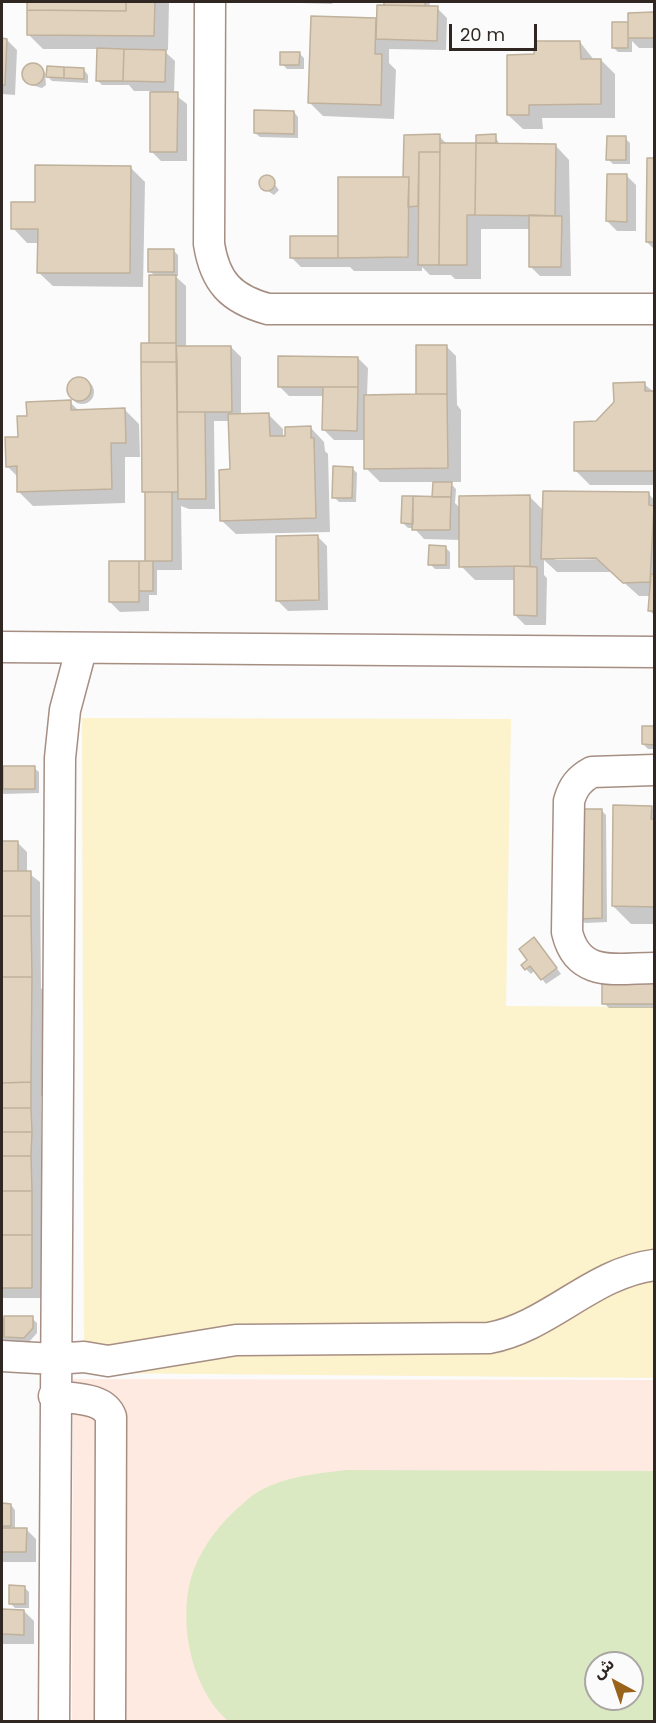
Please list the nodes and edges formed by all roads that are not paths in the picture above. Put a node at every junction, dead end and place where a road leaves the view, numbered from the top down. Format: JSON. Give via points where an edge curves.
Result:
{"nodes":[{"id":1,"x":210,"y":2,"type":"edge"},
{"id":2,"x":654,"y":309,"type":"edge"},
{"id":3,"x":2,"y":647,"type":"edge"},
{"id":4,"x":81,"y":650,"type":"junction"},
{"id":5,"x":654,"y":652,"type":"edge"},
{"id":6,"x":654,"y":770,"type":"edge"},
{"id":7,"x":654,"y":968,"type":"edge"},
{"id":8,"x":654,"y":1265,"type":"edge"},
{"id":9,"x":2,"y":1356,"type":"edge"},
{"id":10,"x":54,"y":1359,"type":"junction"},
{"id":11,"x":54,"y":1396,"type":"junction"},
{"id":12,"x":54,"y":1722,"type":"edge"},
{"id":13,"x":110,"y":1722,"type":"edge"}],
"edges":[{"from":1,"to":2,"type":"street","via":[[209,244],[220,280],[233,294],[268,309]]},
{"from":3,"to":4,"type":"street"},
{"from":4,"to":5,"type":"street"},
{"from":4,"to":10,"type":"street","via":[[65,710],[60,758]]},
{"from":6,"to":7,"type":"street","via":[[592,772],[571,792],[567,932],[574,952],[589,965],[599,969]]},
{"from":8,"to":10,"type":"street","via":[[626,1271],[523,1328],[489,1338],[236,1340],[108,1361],[84,1357]]},
{"from":9,"to":10,"type":"street"},
{"from":10,"to":11,"type":"street"},
{"from":11,"to":12,"type":"street"},
{"from":11,"to":13,"type":"street","via":[[100,1403],[111,1417]]}]}
